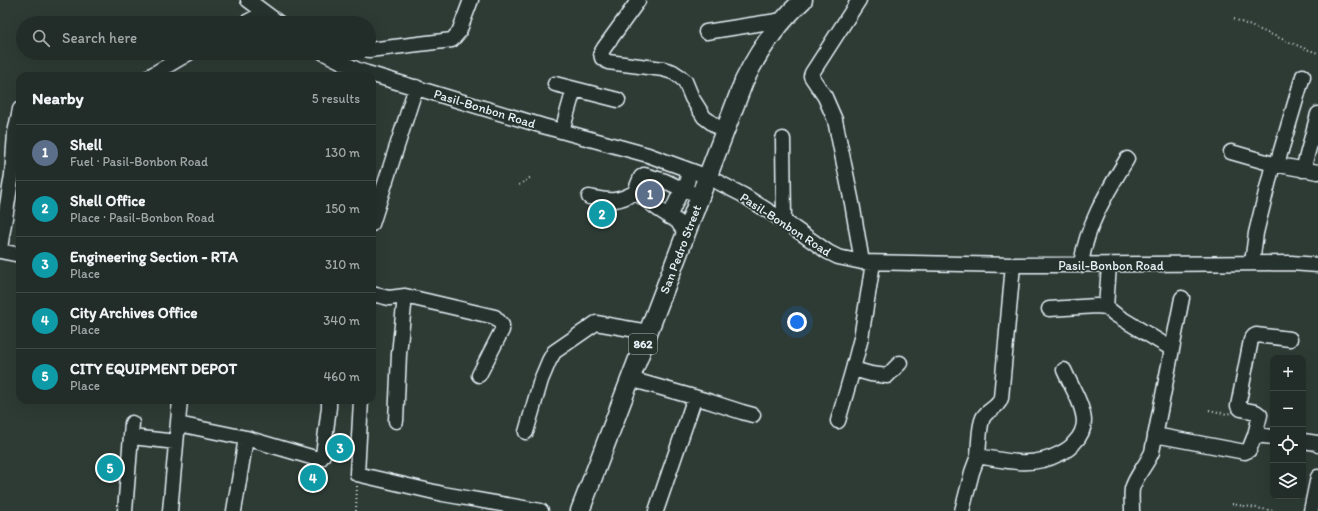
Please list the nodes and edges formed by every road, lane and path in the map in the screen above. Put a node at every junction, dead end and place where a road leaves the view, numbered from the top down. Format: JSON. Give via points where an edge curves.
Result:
{"nodes":[{"id":1,"x":248,"y":0,"type":"edge"},
{"id":2,"x":471,"y":0,"type":"edge"},
{"id":3,"x":803,"y":0,"type":"edge"},
{"id":4,"x":859,"y":0,"type":"edge"},
{"id":5,"x":638,"y":1,"type":"dead end"},
{"id":6,"x":264,"y":13,"type":"junction"},
{"id":7,"x":258,"y":16,"type":"edge"},
{"id":8,"x":268,"y":16,"type":"edge"},
{"id":9,"x":1234,"y":19,"type":"dead end"},
{"id":10,"x":784,"y":20,"type":"junction"},
{"id":11,"x":706,"y":32,"type":"dead end"},
{"id":12,"x":376,"y":49,"type":"edge"},
{"id":13,"x":1318,"y":53,"type":"edge"},
{"id":14,"x":177,"y":60,"type":"edge"},
{"id":15,"x":335,"y":60,"type":"edge"},
{"id":16,"x":361,"y":60,"type":"edge"},
{"id":17,"x":157,"y":72,"type":"edge"},
{"id":18,"x":354,"y":72,"type":"edge"},
{"id":19,"x":356,"y":72,"type":"edge"},
{"id":20,"x":1303,"y":76,"type":"dead end"},
{"id":21,"x":376,"y":78,"type":"edge"},
{"id":22,"x":555,"y":84,"type":"dead end"},
{"id":23,"x":416,"y":87,"type":"junction"},
{"id":24,"x":574,"y":89,"type":"junction"},
{"id":25,"x":618,"y":100,"type":"dead end"},
{"id":26,"x":1318,"y":114,"type":"edge"},
{"id":27,"x":16,"y":126,"type":"edge"},
{"id":28,"x":562,"y":131,"type":"junction"},
{"id":29,"x":724,"y":132,"type":"junction"},
{"id":30,"x":783,"y":139,"type":"dead end"},
{"id":31,"x":1231,"y":152,"type":"dead end"},
{"id":32,"x":1127,"y":159,"type":"dead end"},
{"id":33,"x":1275,"y":164,"type":"junction"},
{"id":34,"x":684,"y":168,"type":"junction"},
{"id":35,"x":1303,"y":170,"type":"junction"},
{"id":36,"x":1318,"y":172,"type":"edge"},
{"id":37,"x":531,"y":177,"type":"dead end"},
{"id":38,"x":708,"y":177,"type":"junction"},
{"id":39,"x":519,"y":185,"type":"dead end"},
{"id":40,"x":682,"y":189,"type":"junction"},
{"id":41,"x":636,"y":192,"type":"junction"},
{"id":42,"x":589,"y":197,"type":"dead end"},
{"id":43,"x":700,"y":197,"type":"junction"},
{"id":44,"x":376,"y":212,"type":"edge"},
{"id":45,"x":669,"y":216,"type":"junction"},
{"id":46,"x":784,"y":221,"type":"junction"},
{"id":47,"x":686,"y":234,"type":"junction"},
{"id":48,"x":0,"y":248,"type":"edge"},
{"id":49,"x":0,"y":251,"type":"edge"},
{"id":50,"x":16,"y":254,"type":"edge"},
{"id":51,"x":867,"y":263,"type":"junction"},
{"id":52,"x":1252,"y":264,"type":"junction"},
{"id":53,"x":1081,"y":265,"type":"junction"},
{"id":54,"x":1109,"y":265,"type":"junction"},
{"id":55,"x":1318,"y":265,"type":"edge"},
{"id":56,"x":1013,"y":266,"type":"junction"},
{"id":57,"x":405,"y":296,"type":"junction"},
{"id":58,"x":376,"y":298,"type":"edge"},
{"id":59,"x":1182,"y":298,"type":"dead end"},
{"id":60,"x":1106,"y":307,"type":"junction"},
{"id":61,"x":1049,"y":309,"type":"dead end"},
{"id":62,"x":648,"y":332,"type":"junction"},
{"id":63,"x":1290,"y":339,"type":"dead end"},
{"id":64,"x":1172,"y":349,"type":"junction"},
{"id":65,"x":900,"y":363,"type":"dead end"},
{"id":66,"x":853,"y":369,"type":"junction"},
{"id":67,"x":1064,"y":370,"type":"dead end"},
{"id":68,"x":479,"y":375,"type":"dead end"},
{"id":69,"x":630,"y":380,"type":"junction"},
{"id":70,"x":695,"y":397,"type":"junction"},
{"id":71,"x":180,"y":404,"type":"edge"},
{"id":72,"x":329,"y":404,"type":"edge"},
{"id":73,"x":361,"y":404,"type":"edge"},
{"id":74,"x":1241,"y":409,"type":"junction"},
{"id":75,"x":1209,"y":410,"type":"dead end"},
{"id":76,"x":753,"y":415,"type":"dead end"},
{"id":77,"x":396,"y":421,"type":"dead end"},
{"id":78,"x":838,"y":421,"type":"dead end"},
{"id":79,"x":178,"y":424,"type":"junction"},
{"id":80,"x":526,"y":432,"type":"dead end"},
{"id":81,"x":1155,"y":435,"type":"junction"},
{"id":82,"x":1255,"y":435,"type":"junction"},
{"id":83,"x":1270,"y":436,"type":"edge"},
{"id":84,"x":246,"y":438,"type":"junction"},
{"id":85,"x":1306,"y":441,"type":"edge"},
{"id":86,"x":176,"y":442,"type":"junction"},
{"id":87,"x":1318,"y":445,"type":"edge"},
{"id":88,"x":978,"y":456,"type":"junction"},
{"id":89,"x":358,"y":474,"type":"junction"},
{"id":90,"x":1318,"y":477,"type":"edge"},
{"id":91,"x":1232,"y":504,"type":"dead end"},
{"id":92,"x":125,"y":511,"type":"edge"},
{"id":93,"x":170,"y":511,"type":"edge"},
{"id":94,"x":234,"y":511,"type":"edge"},
{"id":95,"x":356,"y":511,"type":"edge"},
{"id":96,"x":541,"y":511,"type":"edge"},
{"id":97,"x":580,"y":511,"type":"edge"},
{"id":98,"x":656,"y":511,"type":"edge"},
{"id":99,"x":962,"y":511,"type":"edge"},
{"id":100,"x":1132,"y":511,"type":"edge"},
{"id":101,"x":1275,"y":511,"type":"edge"},
{"id":102,"x":1311,"y":511,"type":"edge"}],
"edges":[{"from":1,"to":6,"type":"street"},
{"from":2,"to":12,"type":"street","via":[[459,32],[452,40]]},
{"from":3,"to":10,"type":"main road","name":"San Pedro Street","number":"862"},
{"from":4,"to":51,"type":"street","via":[[812,76],[835,120]]},
{"from":5,"to":29,"type":"street","via":[[604,48],[602,58],[608,62],[663,69],[679,76],[685,81],[704,117]]},
{"from":6,"to":7,"type":"street"},
{"from":6,"to":8,"type":"street"},
{"from":9,"to":13,"type":"path"},
{"from":10,"to":11,"type":"street"},
{"from":10,"to":29,"type":"main road","name":"San Pedro Street","number":"862","via":[[764,45],[748,72]]},
{"from":14,"to":17,"type":"street"},
{"from":15,"to":18,"type":"street","name":"Pasil-Bonbon Road"},
{"from":16,"to":19,"type":"street"},
{"from":20,"to":33,"type":"street"},
{"from":21,"to":23,"type":"street","name":"Pasil-Bonbon Road"},
{"from":22,"to":24,"type":"street"},
{"from":23,"to":28,"type":"street","name":"Pasil-Bonbon Road"},
{"from":23,"to":44,"type":"street"},
{"from":24,"to":25,"type":"street"},
{"from":24,"to":28,"type":"street"},
{"from":26,"to":35,"type":"street"},
{"from":27,"to":48,"type":"street","via":[[12,174]]},
{"from":28,"to":34,"type":"street","name":"Pasil-Bonbon Road"},
{"from":29,"to":38,"type":"main road","name":"San Pedro Street","number":"862"},
{"from":30,"to":46,"type":"street"},
{"from":31,"to":33,"type":"street"},
{"from":32,"to":53,"type":"street","via":[[1091,225]]},
{"from":33,"to":35,"type":"street"},
{"from":33,"to":52,"type":"street","via":[[1256,233]]},
{"from":34,"to":38,"type":"street","name":"Pasil-Bonbon Road"},
{"from":34,"to":40,"type":"street","via":[[688,181]]},
{"from":35,"to":36,"type":"street"},
{"from":37,"to":39,"type":"path"},
{"from":38,"to":43,"type":"main road","name":"San Pedro Street","number":"862"},
{"from":38,"to":46,"type":"street","name":"Pasil-Bonbon Road"},
{"from":40,"to":41,"type":"street","via":[[642,175]]},
{"from":40,"to":43,"type":"street"},
{"from":40,"to":45,"type":"street"},
{"from":41,"to":42,"type":"street","via":[[624,199],[613,201]]},
{"from":41,"to":45,"type":"street"},
{"from":43,"to":47,"type":"main road","name":"San Pedro Street","number":"862"},
{"from":45,"to":47,"type":"street","via":[[677,221]]},
{"from":46,"to":51,"type":"street","name":"Pasil-Bonbon Road","via":[[828,252],[838,257]]},
{"from":47,"to":62,"type":"main road","name":"San Pedro Street","number":"862"},
{"from":49,"to":50,"type":"street"},
{"from":51,"to":56,"type":"street","name":"Pasil-Bonbon Road"},
{"from":51,"to":66,"type":"street","via":[[861,338]]},
{"from":52,"to":54,"type":"street","name":"Pasil-Bonbon Road"},
{"from":52,"to":55,"type":"street","name":"Pasil-Bonbon Road"},
{"from":53,"to":54,"type":"street","name":"Pasil-Bonbon Road"},
{"from":53,"to":56,"type":"street","name":"Pasil-Bonbon Road"},
{"from":54,"to":60,"type":"street"},
{"from":56,"to":88,"type":"street","via":[[1001,398],[998,406],[983,419]]},
{"from":57,"to":58,"type":"street"},
{"from":57,"to":68,"type":"street","via":[[495,317],[498,320],[502,330]]},
{"from":57,"to":77,"type":"street"},
{"from":59,"to":64,"type":"street"},
{"from":60,"to":61,"type":"street"},
{"from":60,"to":64,"type":"street"},
{"from":62,"to":69,"type":"main road","name":"San Pedro Street","number":"862"},
{"from":62,"to":80,"type":"street","via":[[596,323],[554,352],[542,380]]},
{"from":63,"to":74,"type":"street","via":[[1256,335],[1252,337],[1238,406]]},
{"from":64,"to":81,"type":"street"},
{"from":65,"to":66,"type":"street","via":[[887,376]]},
{"from":66,"to":78,"type":"street"},
{"from":67,"to":88,"type":"street","via":[[1078,400],[1084,421],[1082,432],[1073,445],[1068,450],[1038,462],[1021,463]]},
{"from":69,"to":70,"type":"street"},
{"from":69,"to":97,"type":"main road","name":"San Pedro Street","number":"862"},
{"from":70,"to":76,"type":"street"},
{"from":70,"to":98,"type":"street"},
{"from":71,"to":79,"type":"street"},
{"from":72,"to":84,"type":"street","via":[[321,458]]},
{"from":73,"to":89,"type":"street"},
{"from":74,"to":75,"type":"path","via":[[1227,414]]},
{"from":74,"to":82,"type":"street","via":[[1260,415]]},
{"from":79,"to":84,"type":"street"},
{"from":79,"to":86,"type":"street"},
{"from":81,"to":82,"type":"street","via":[[1245,452],[1250,448]]},
{"from":81,"to":100,"type":"street","via":[[1148,462],[1132,488]]},
{"from":82,"to":83,"type":"street"},
{"from":84,"to":94,"type":"street"},
{"from":85,"to":87,"type":"street"},
{"from":86,"to":92,"type":"street","via":[[132,430]]},
{"from":86,"to":93,"type":"street"},
{"from":88,"to":99,"type":"street"},
{"from":89,"to":95,"type":"path"},
{"from":89,"to":96,"type":"street","via":[[443,494]]},
{"from":90,"to":102,"type":"street"},
{"from":91,"to":101,"type":"path"}]}
